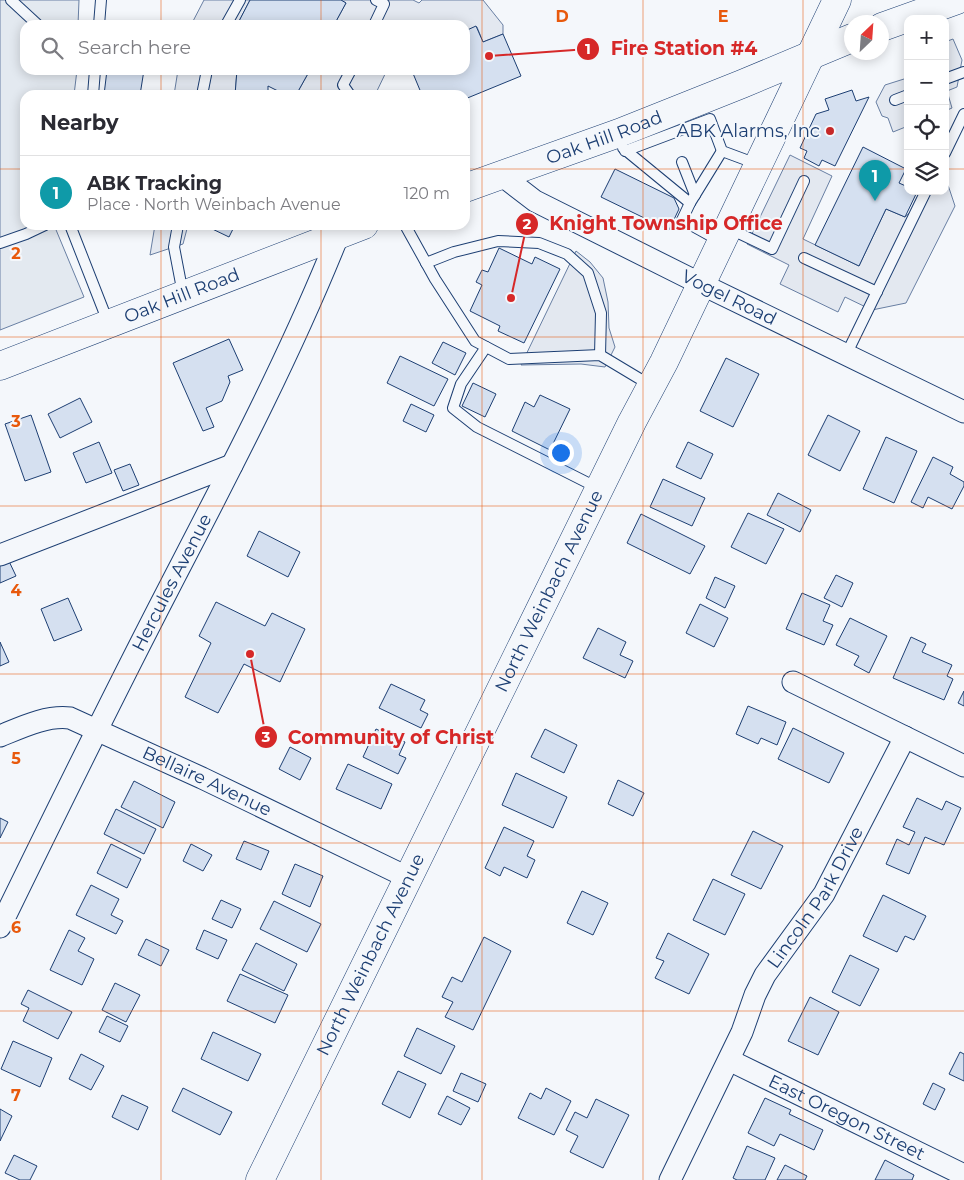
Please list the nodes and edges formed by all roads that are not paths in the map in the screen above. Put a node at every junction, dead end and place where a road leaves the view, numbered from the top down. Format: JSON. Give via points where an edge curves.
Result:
{"nodes":[{"id":1,"x":11,"y":0,"type":"edge"},
{"id":2,"x":101,"y":0,"type":"edge"},
{"id":3,"x":240,"y":0,"type":"edge"},
{"id":4,"x":376,"y":0,"type":"edge"},
{"id":5,"x":836,"y":0,"type":"edge"},
{"id":6,"x":958,"y":0,"type":"edge"},
{"id":7,"x":33,"y":20,"type":"edge"},
{"id":8,"x":99,"y":20,"type":"edge"},
{"id":9,"x":229,"y":20,"type":"edge"},
{"id":10,"x":376,"y":20,"type":"edge"},
{"id":11,"x":889,"y":25,"type":"edge"},
{"id":12,"x":844,"y":41,"type":"edge"},
{"id":13,"x":809,"y":56,"type":"junction"},
{"id":14,"x":964,"y":72,"type":"edge"},
{"id":15,"x":95,"y":75,"type":"edge"},
{"id":16,"x":206,"y":75,"type":"edge"},
{"id":17,"x":348,"y":75,"type":"edge"},
{"id":18,"x":949,"y":78,"type":"edge"},
{"id":19,"x":93,"y":90,"type":"edge"},
{"id":20,"x":203,"y":90,"type":"edge"},
{"id":21,"x":346,"y":90,"type":"edge"},
{"id":22,"x":904,"y":97,"type":"edge"},
{"id":23,"x":895,"y":100,"type":"dead end"},
{"id":24,"x":708,"y":109,"type":"junction"},
{"id":25,"x":964,"y":114,"type":"edge"},
{"id":26,"x":618,"y":143,"type":"junction"},
{"id":27,"x":946,"y":150,"type":"edge"},
{"id":28,"x":722,"y":151,"type":"junction"},
{"id":29,"x":682,"y":162,"type":"dead end"},
{"id":30,"x":757,"y":164,"type":"junction"},
{"id":31,"x":500,"y":174,"type":"junction"},
{"id":32,"x":804,"y":180,"type":"dead end"},
{"id":33,"x":470,"y":186,"type":"edge"},
{"id":34,"x":924,"y":195,"type":"edge"},
{"id":35,"x":693,"y":199,"type":"junction"},
{"id":36,"x":34,"y":230,"type":"edge"},
{"id":37,"x":72,"y":230,"type":"edge"},
{"id":38,"x":177,"y":230,"type":"edge"},
{"id":39,"x":352,"y":230,"type":"edge"},
{"id":40,"x":408,"y":230,"type":"edge"},
{"id":41,"x":724,"y":235,"type":"junction"},
{"id":42,"x":338,"y":236,"type":"junction"},
{"id":43,"x":0,"y":243,"type":"edge"},
{"id":44,"x":804,"y":258,"type":"dead end"},
{"id":45,"x":426,"y":263,"type":"junction"},
{"id":46,"x":701,"y":284,"type":"junction"},
{"id":47,"x":876,"y":292,"type":"junction"},
{"id":48,"x":183,"y":295,"type":"junction"},
{"id":49,"x":109,"y":324,"type":"junction"},
{"id":50,"x":486,"y":347,"type":"junction"},
{"id":51,"x":600,"y":355,"type":"junction"},
{"id":52,"x":846,"y":355,"type":"junction"},
{"id":53,"x":0,"y":366,"type":"edge"},
{"id":54,"x":650,"y":386,"type":"junction"},
{"id":55,"x":964,"y":412,"type":"edge"},
{"id":56,"x":232,"y":465,"type":"junction"},
{"id":57,"x":599,"y":488,"type":"junction"},
{"id":58,"x":0,"y":555,"type":"edge"},
{"id":59,"x":793,"y":682,"type":"dead end"},
{"id":60,"x":96,"y":729,"type":"junction"},
{"id":61,"x":0,"y":736,"type":"edge"},
{"id":62,"x":904,"y":737,"type":"junction"},
{"id":63,"x":964,"y":766,"type":"edge"},
{"id":64,"x":408,"y":878,"type":"junction"},
{"id":65,"x":0,"y":927,"type":"edge"},
{"id":66,"x":729,"y":1060,"type":"junction"},
{"id":67,"x":964,"y":1174,"type":"edge"},
{"id":68,"x":260,"y":1180,"type":"edge"},
{"id":69,"x":670,"y":1180,"type":"edge"}],
"edges":[{"from":1,"to":7,"type":"lane"},
{"from":2,"to":8,"type":"lane"},
{"from":3,"to":9,"type":"lane"},
{"from":4,"to":10,"type":"lane","via":[[384,4]]},
{"from":5,"to":13,"type":"main road","name":"North Weinbach Avenue"},
{"from":6,"to":11,"type":"main road"},
{"from":12,"to":13,"type":"main road","name":"Oak Hill Road"},
{"from":13,"to":24,"type":"main road","name":"Oak Hill Road"},
{"from":13,"to":30,"type":"main road","name":"North Weinbach Avenue"},
{"from":14,"to":18,"type":"lane"},
{"from":15,"to":19,"type":"lane"},
{"from":16,"to":20,"type":"lane"},
{"from":17,"to":21,"type":"lane","via":[[343,85]]},
{"from":22,"to":23,"type":"lane"},
{"from":24,"to":26,"type":"main road","name":"Oak Hill Road"},
{"from":24,"to":26,"type":"lane","via":[[673,135]]},
{"from":24,"to":28,"type":"lane"},
{"from":25,"to":27,"type":"lane"},
{"from":26,"to":31,"type":"main road","name":"Oak Hill Road"},
{"from":26,"to":35,"type":"lane"},
{"from":28,"to":30,"type":"lane"},
{"from":28,"to":35,"type":"lane"},
{"from":29,"to":35,"type":"lane"},
{"from":30,"to":41,"type":"main road","name":"North Weinbach Avenue"},
{"from":31,"to":33,"type":"main road","name":"Oak Hill Road"},
{"from":31,"to":46,"type":"street","name":"Vogel Road","via":[[535,201]]},
{"from":32,"to":41,"type":"lane","via":[[772,250]]},
{"from":34,"to":47,"type":"lane"},
{"from":35,"to":41,"type":"lane","via":[[682,220]]},
{"from":36,"to":43,"type":"lane"},
{"from":37,"to":49,"type":"lane"},
{"from":38,"to":48,"type":"lane","via":[[174,247]]},
{"from":39,"to":42,"type":"main road","name":"Oak Hill Road"},
{"from":40,"to":45,"type":"lane"},
{"from":41,"to":46,"type":"main road","name":"North Weinbach Avenue"},
{"from":42,"to":48,"type":"main road","name":"Oak Hill Road"},
{"from":42,"to":56,"type":"street","name":"Hercules Avenue","via":[[272,387]]},
{"from":44,"to":47,"type":"lane"},
{"from":45,"to":50,"type":"lane","via":[[475,341]]},
{"from":45,"to":51,"type":"lane","via":[[498,241],[539,243],[567,254],[588,273],[601,313]]},
{"from":46,"to":52,"type":"street","name":"Vogel Road"},
{"from":46,"to":54,"type":"main road","name":"North Weinbach Avenue"},
{"from":47,"to":52,"type":"lane"},
{"from":48,"to":49,"type":"main road","name":"Oak Hill Road"},
{"from":49,"to":53,"type":"main road","name":"Oak Hill Road"},
{"from":50,"to":51,"type":"lane","via":[[509,359]]},
{"from":50,"to":57,"type":"lane","via":[[460,384],[453,408],[477,427]]},
{"from":51,"to":54,"type":"lane"},
{"from":52,"to":55,"type":"street","name":"Vogel Road"},
{"from":54,"to":57,"type":"main road","name":"North Weinbach Avenue"},
{"from":56,"to":58,"type":"street"},
{"from":56,"to":60,"type":"street","name":"Hercules Avenue"},
{"from":57,"to":64,"type":"main road","name":"North Weinbach Avenue"},
{"from":59,"to":62,"type":"street"},
{"from":60,"to":61,"type":"street","name":"Bellaire Avenue","via":[[60,716]]},
{"from":60,"to":64,"type":"street","name":"Bellaire Avenue"},
{"from":60,"to":65,"type":"street","name":"Hercules Avenue"},
{"from":62,"to":63,"type":"street"},
{"from":62,"to":66,"type":"street","name":"Lincoln Park Drive","via":[[824,894],[765,974]]},
{"from":64,"to":68,"type":"main road","name":"North Weinbach Avenue"},
{"from":66,"to":67,"type":"street","name":"East Oregon Street"},
{"from":66,"to":69,"type":"street","name":"Lincoln Park Drive"}]}
